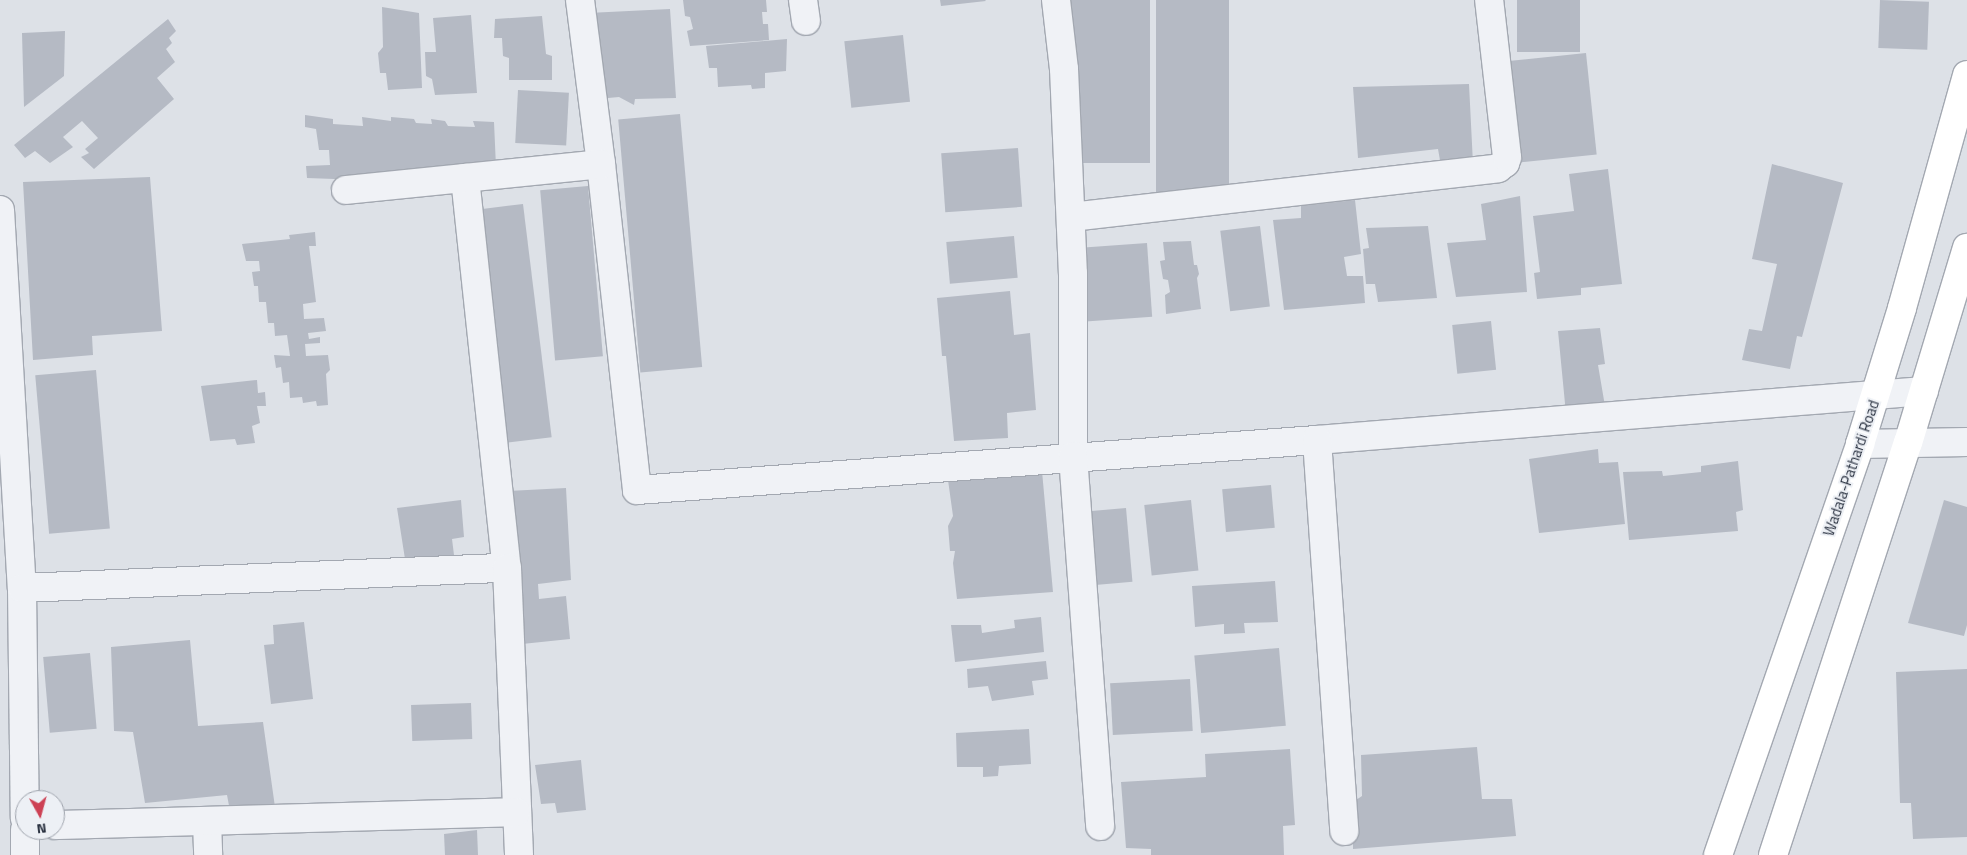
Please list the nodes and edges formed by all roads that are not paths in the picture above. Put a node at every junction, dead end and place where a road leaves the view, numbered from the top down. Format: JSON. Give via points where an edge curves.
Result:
{"nodes":[{"id":1,"x":580,"y":0,"type":"edge"},
{"id":2,"x":1056,"y":0,"type":"edge"},
{"id":3,"x":1489,"y":0,"type":"edge"},
{"id":4,"x":1965,"y":92,"type":"edge"},
{"id":5,"x":602,"y":164,"type":"junction"},
{"id":6,"x":465,"y":178,"type":"junction"},
{"id":7,"x":346,"y":190,"type":"dead end"},
{"id":8,"x":0,"y":210,"type":"edge"},
{"id":9,"x":1070,"y":217,"type":"junction"},
{"id":10,"x":1967,"y":248,"type":"edge"},
{"id":11,"x":1924,"y":391,"type":"junction"},
{"id":12,"x":1875,"y":396,"type":"junction"},
{"id":13,"x":1317,"y":440,"type":"junction"},
{"id":14,"x":1967,"y":442,"type":"edge"},
{"id":15,"x":1908,"y":443,"type":"junction"},
{"id":16,"x":1860,"y":444,"type":"junction"},
{"id":17,"x":1073,"y":456,"type":"junction"},
{"id":18,"x":507,"y":568,"type":"junction"},
{"id":19,"x":22,"y":588,"type":"junction"},
{"id":20,"x":25,"y":790,"type":"edge"},
{"id":21,"x":516,"y":812,"type":"junction"},
{"id":22,"x":207,"y":821,"type":"junction"},
{"id":23,"x":65,"y":824,"type":"edge"},
{"id":24,"x":1100,"y":826,"type":"dead end"},
{"id":25,"x":1344,"y":831,"type":"dead end"},
{"id":26,"x":25,"y":840,"type":"edge"},
{"id":27,"x":25,"y":855,"type":"edge"},
{"id":28,"x":208,"y":855,"type":"edge"},
{"id":29,"x":519,"y":855,"type":"edge"},
{"id":30,"x":1718,"y":855,"type":"edge"},
{"id":31,"x":1773,"y":855,"type":"edge"}],
"edges":[{"from":1,"to":5,"type":"street"},
{"from":2,"to":9,"type":"street","via":[[1064,69]]},
{"from":3,"to":9,"type":"street","via":[[1507,157],[1498,168]]},
{"from":4,"to":12,"type":"main road","name":"Wadala-Pathardi Road"},
{"from":5,"to":6,"type":"street"},
{"from":5,"to":17,"type":"street","via":[[637,490]]},
{"from":6,"to":7,"type":"street"},
{"from":6,"to":18,"type":"street"},
{"from":8,"to":19,"type":"street"},
{"from":9,"to":17,"type":"street"},
{"from":10,"to":11,"type":"main road"},
{"from":11,"to":12,"type":"street"},
{"from":11,"to":15,"type":"main road"},
{"from":12,"to":13,"type":"street"},
{"from":12,"to":16,"type":"main road","name":"Wadala-Pathardi Road"},
{"from":13,"to":17,"type":"street"},
{"from":13,"to":25,"type":"street"},
{"from":14,"to":15,"type":"street"},
{"from":15,"to":16,"type":"street"},
{"from":15,"to":31,"type":"main road"},
{"from":16,"to":30,"type":"main road","name":"Wadala-Pathardi Road"},
{"from":17,"to":24,"type":"street"},
{"from":18,"to":19,"type":"street"},
{"from":18,"to":21,"type":"street"},
{"from":19,"to":20,"type":"street"},
{"from":21,"to":22,"type":"street"},
{"from":21,"to":29,"type":"street"},
{"from":22,"to":23,"type":"street"},
{"from":22,"to":28,"type":"street"},
{"from":26,"to":27,"type":"street"}]}
